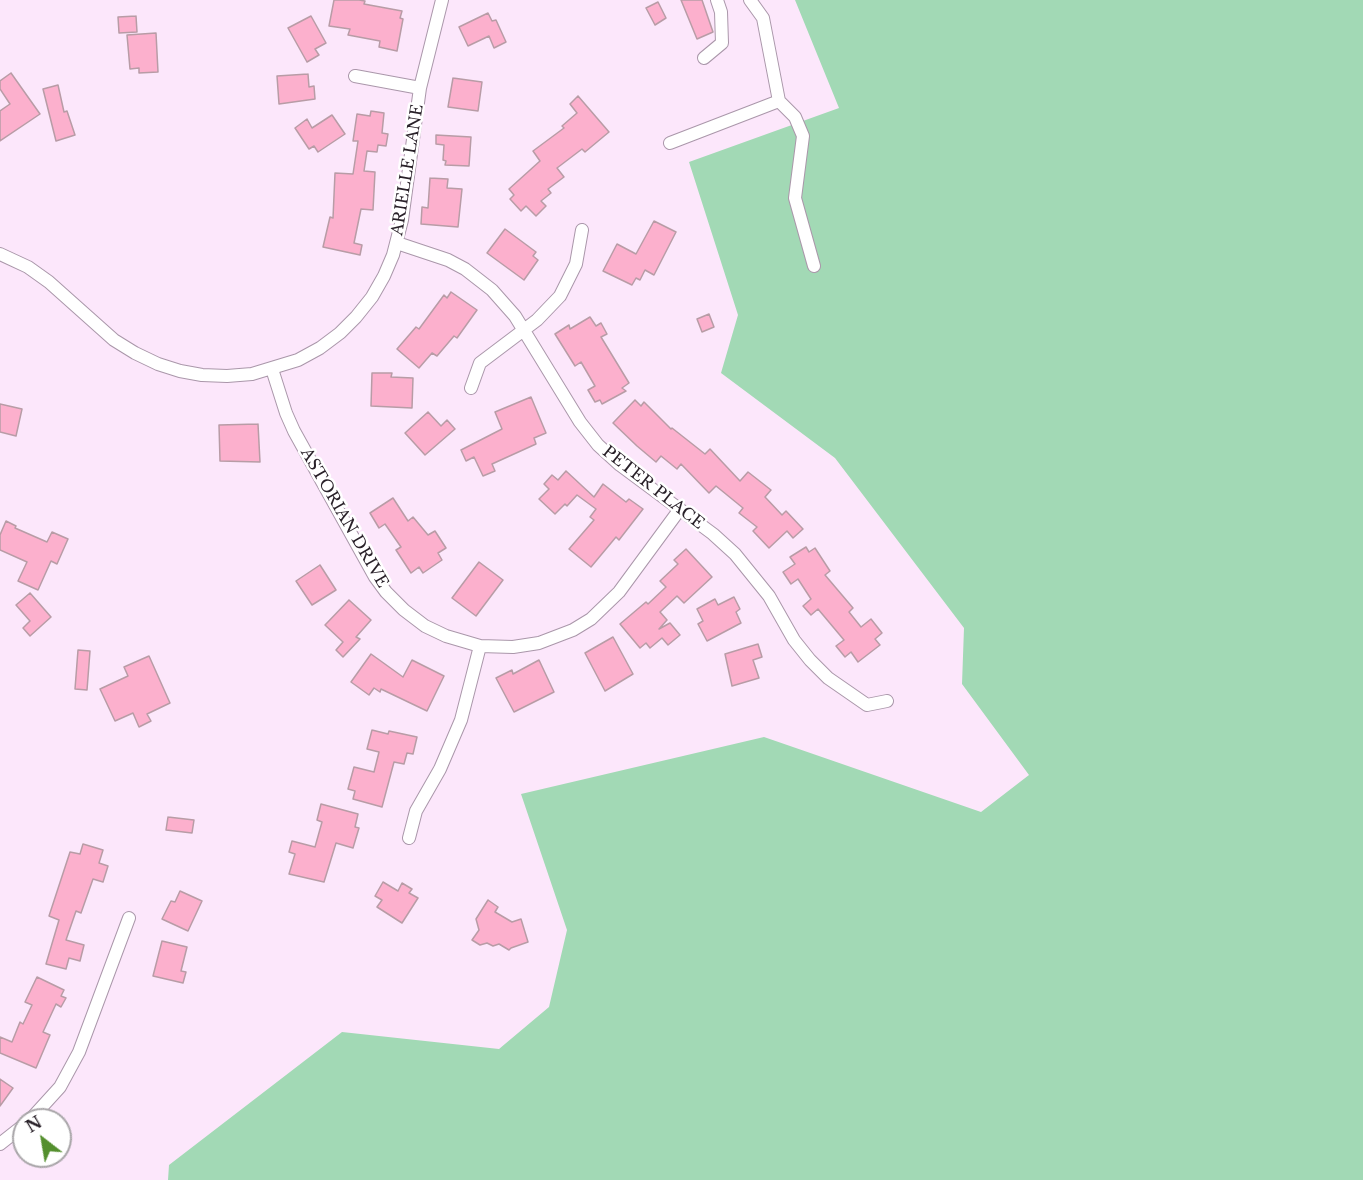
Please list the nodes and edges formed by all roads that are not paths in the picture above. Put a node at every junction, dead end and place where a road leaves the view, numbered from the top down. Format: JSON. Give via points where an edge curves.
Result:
{"nodes":[{"id":1,"x":442,"y":0,"type":"edge"},
{"id":2,"x":717,"y":0,"type":"edge"},
{"id":3,"x":750,"y":0,"type":"edge"},
{"id":4,"x":704,"y":58,"type":"dead end"},
{"id":5,"x":355,"y":76,"type":"dead end"},
{"id":6,"x":420,"y":88,"type":"junction"},
{"id":7,"x":779,"y":101,"type":"junction"},
{"id":8,"x":669,"y":143,"type":"dead end"},
{"id":9,"x":582,"y":230,"type":"dead end"},
{"id":10,"x":397,"y":243,"type":"junction"},
{"id":11,"x":0,"y":254,"type":"edge"},
{"id":12,"x":814,"y":266,"type":"dead end"},
{"id":13,"x":524,"y":330,"type":"junction"},
{"id":14,"x":272,"y":369,"type":"junction"},
{"id":15,"x":471,"y":388,"type":"dead end"},
{"id":16,"x":680,"y":509,"type":"junction"},
{"id":17,"x":480,"y":646,"type":"junction"},
{"id":18,"x":887,"y":701,"type":"dead end"},
{"id":19,"x":409,"y":838,"type":"dead end"},
{"id":20,"x":129,"y":918,"type":"dead end"},
{"id":21,"x":41,"y":1108,"type":"edge"},
{"id":22,"x":12,"y":1134,"type":"edge"},
{"id":23,"x":0,"y":1144,"type":"edge"}],
"edges":[{"from":1,"to":6,"type":"street","name":"ARIELLE LANE"},
{"from":2,"to":4,"type":"street","via":[[722,43]]},
{"from":3,"to":7,"type":"street","via":[[763,18]]},
{"from":5,"to":6,"type":"street"},
{"from":6,"to":10,"type":"street","name":"ARIELLE LANE"},
{"from":7,"to":8,"type":"street"},
{"from":7,"to":12,"type":"street","via":[[795,117],[803,136],[795,198]]},
{"from":9,"to":13,"type":"street","via":[[569,281],[550,308]]},
{"from":10,"to":13,"type":"street","name":"PETER PLACE","via":[[465,269],[492,290]]},
{"from":10,"to":14,"type":"street","name":"ARIELLE LANE","via":[[384,276],[356,317],[320,348]]},
{"from":11,"to":14,"type":"street","name":"ARIELLE LANE","via":[[42,277],[114,340],[158,364],[202,375],[227,376]]},
{"from":13,"to":15,"type":"street","via":[[480,363]]},
{"from":13,"to":16,"type":"street","name":"PETER PLACE","via":[[598,445]]},
{"from":14,"to":17,"type":"street","name":"ASTORIAN DRIVE","via":[[294,431],[386,591],[425,626]]},
{"from":16,"to":17,"type":"street","name":"ASTORIAN DRIVE","via":[[619,592],[591,619],[538,643]]},
{"from":16,"to":18,"type":"street","name":"PETER PLACE","via":[[735,554],[769,596],[794,640],[828,678],[867,705]]},
{"from":17,"to":19,"type":"street","via":[[461,720],[416,812]]},
{"from":20,"to":21,"type":"street","via":[[79,1052],[60,1087]]},
{"from":22,"to":23,"type":"street"}]}
